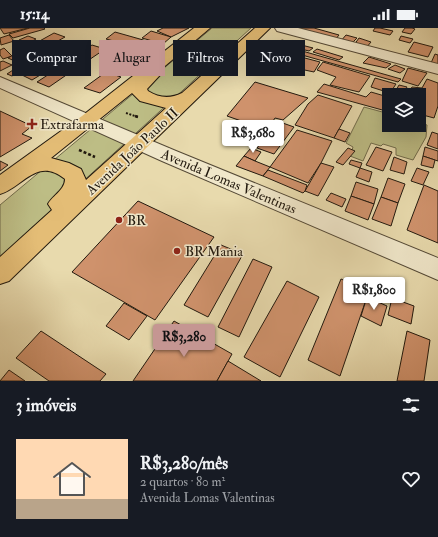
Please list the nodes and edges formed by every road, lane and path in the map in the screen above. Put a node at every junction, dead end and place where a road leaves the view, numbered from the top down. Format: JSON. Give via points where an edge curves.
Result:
{"nodes":[{"id":1,"x":203,"y":28,"type":"edge"},
{"id":2,"x":263,"y":28,"type":"edge"},
{"id":3,"x":282,"y":28,"type":"edge"},
{"id":4,"x":165,"y":58,"type":"edge"},
{"id":5,"x":438,"y":69,"type":"edge"},
{"id":6,"x":142,"y":76,"type":"edge"},
{"id":7,"x":151,"y":76,"type":"edge"},
{"id":8,"x":0,"y":82,"type":"edge"},
{"id":9,"x":190,"y":96,"type":"junction"},
{"id":10,"x":105,"y":105,"type":"junction"},
{"id":11,"x":88,"y":120,"type":"junction"},
{"id":12,"x":159,"y":125,"type":"junction"},
{"id":13,"x":58,"y":141,"type":"junction"},
{"id":14,"x":139,"y":143,"type":"junction"},
{"id":15,"x":115,"y":166,"type":"junction"},
{"id":16,"x":7,"y":181,"type":"edge"},
{"id":17,"x":43,"y":233,"type":"junction"},
{"id":18,"x":438,"y":269,"type":"edge"},
{"id":19,"x":0,"y":273,"type":"edge"}],
"edges":[{"from":1,"to":4,"type":"main road"},
{"from":2,"to":9,"type":"main road","name":"Avenida João Paulo II"},
{"from":3,"to":5,"type":"street"},
{"from":6,"to":10,"type":"main road"},
{"from":7,"to":9,"type":"main road","via":[[139,87],[142,96],[157,102],[170,103]]},
{"from":8,"to":11,"type":"street","name":"Avenida Lomas Valentinas"},
{"from":9,"to":12,"type":"main road","name":"Avenida João Paulo II"},
{"from":10,"to":11,"type":"main road"},
{"from":10,"to":12,"type":"path"},
{"from":11,"to":13,"type":"main road"},
{"from":11,"to":14,"type":"street","name":"Avenida Lomas Valentinas"},
{"from":12,"to":14,"type":"main road","name":"Avenida João Paulo II"},
{"from":13,"to":15,"type":"path"},
{"from":13,"to":16,"type":"main road"},
{"from":14,"to":15,"type":"main road","name":"Avenida João Paulo II"},
{"from":14,"to":18,"type":"street","name":"Avenida Lomas Valentinas"},
{"from":15,"to":17,"type":"main road","name":"Avenida João Paulo II"},
{"from":16,"to":17,"type":"main road","via":[[27,168],[43,163],[74,174],[77,183],[75,188],[45,217]]},
{"from":17,"to":19,"type":"main road","name":"Avenida João Paulo II"}]}
